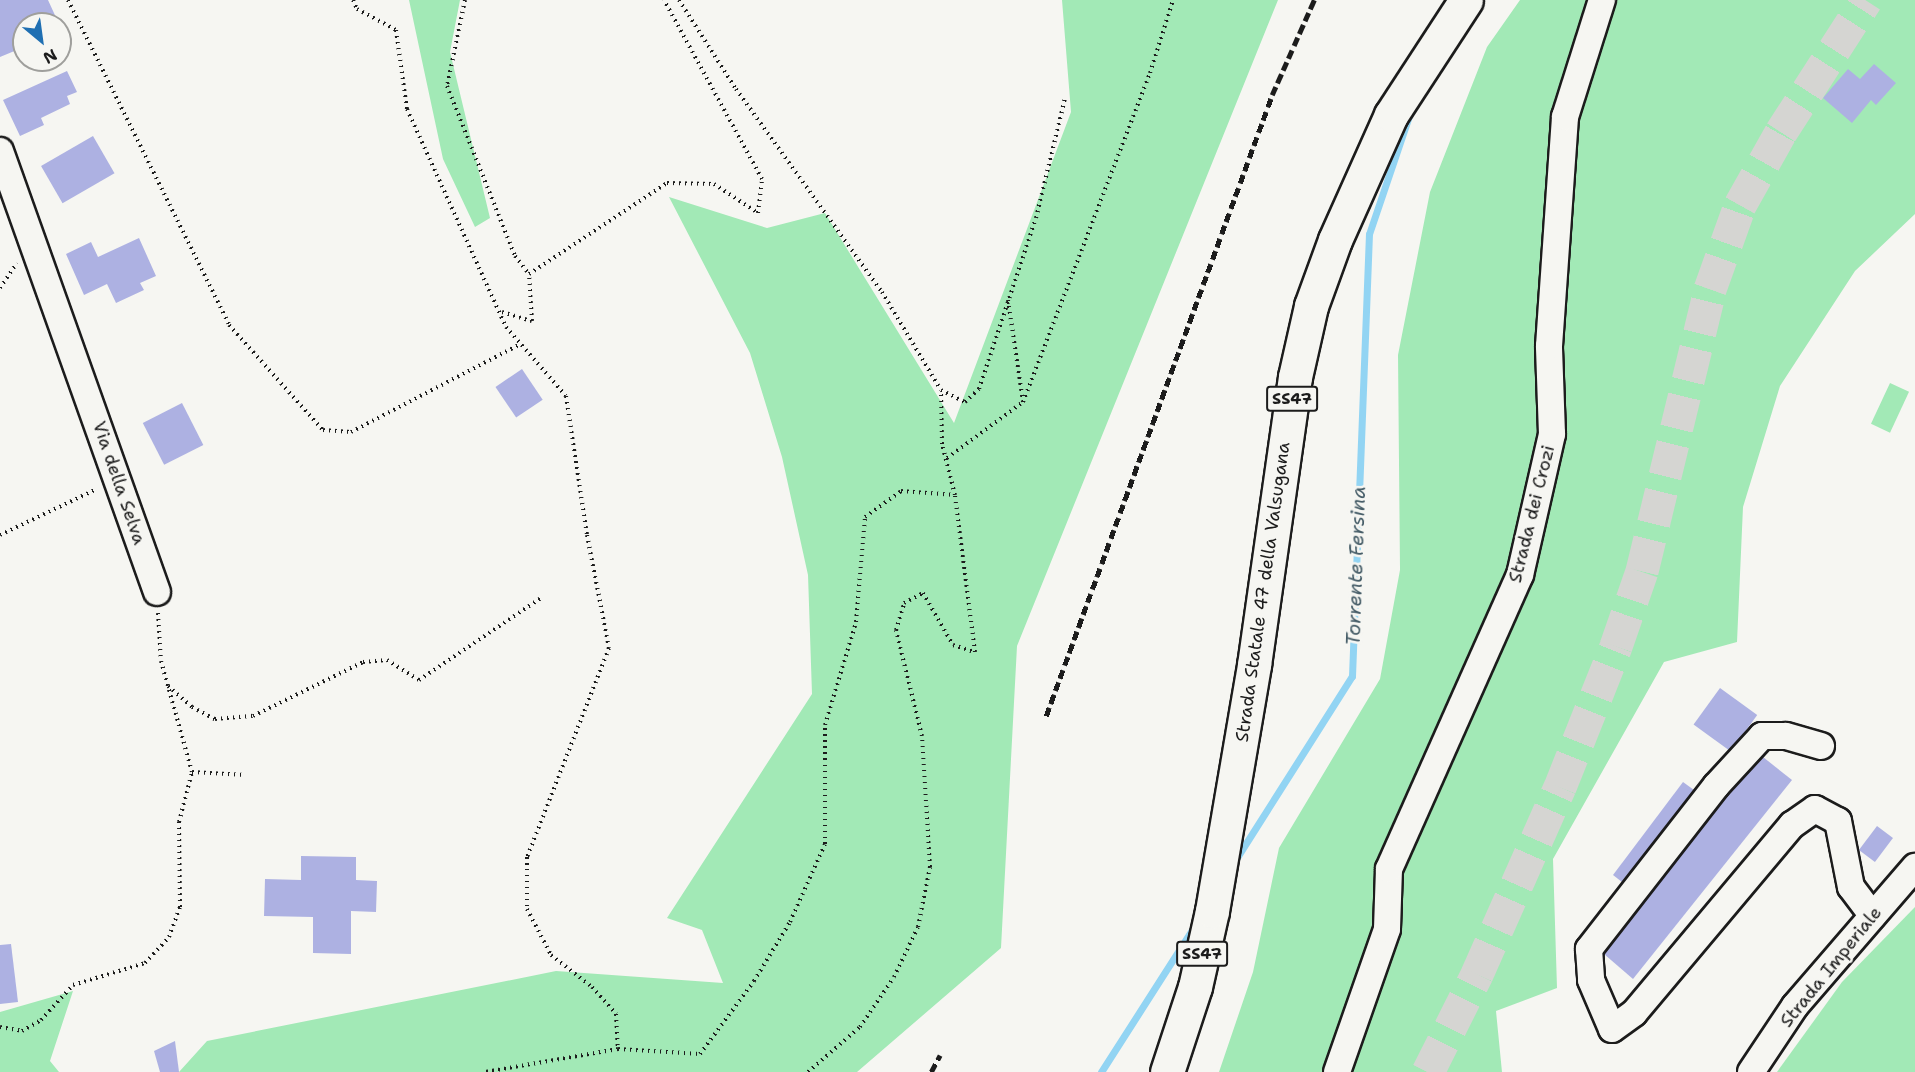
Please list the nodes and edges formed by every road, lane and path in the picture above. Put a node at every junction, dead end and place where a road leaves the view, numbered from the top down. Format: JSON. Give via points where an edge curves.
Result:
{"nodes":[{"id":1,"x":68,"y":0,"type":"edge"},
{"id":2,"x":353,"y":0,"type":"edge"},
{"id":3,"x":465,"y":0,"type":"edge"},
{"id":4,"x":664,"y":0,"type":"edge"},
{"id":5,"x":679,"y":0,"type":"edge"},
{"id":6,"x":1173,"y":0,"type":"edge"},
{"id":7,"x":1466,"y":0,"type":"edge"},
{"id":8,"x":1602,"y":0,"type":"edge"},
{"id":9,"x":1065,"y":98,"type":"dead end"},
{"id":10,"x":0,"y":151,"type":"edge"},
{"id":11,"x":530,"y":274,"type":"junction"},
{"id":12,"x":1008,"y":296,"type":"junction"},
{"id":13,"x":501,"y":312,"type":"junction"},
{"id":14,"x":521,"y":344,"type":"junction"},
{"id":15,"x":941,"y":390,"type":"junction"},
{"id":16,"x":1023,"y":402,"type":"junction"},
{"id":17,"x":946,"y":459,"type":"junction"},
{"id":18,"x":115,"y":472,"type":"junction"},
{"id":19,"x":955,"y":495,"type":"junction"},
{"id":20,"x":0,"y":535,"type":"edge"},
{"id":21,"x":157,"y":592,"type":"joint"},
{"id":22,"x":541,"y":598,"type":"dead end"},
{"id":23,"x":168,"y":686,"type":"junction"},
{"id":24,"x":1821,"y":746,"type":"dead end"},
{"id":25,"x":192,"y":772,"type":"junction"},
{"id":26,"x":245,"y":775,"type":"dead end"},
{"id":27,"x":1915,"y":867,"type":"edge"},
{"id":28,"x":1873,"y":916,"type":"junction"},
{"id":29,"x":0,"y":1027,"type":"edge"},
{"id":30,"x":618,"y":1048,"type":"junction"},
{"id":31,"x":485,"y":1072,"type":"edge"},
{"id":32,"x":808,"y":1072,"type":"edge"},
{"id":33,"x":1167,"y":1072,"type":"edge"},
{"id":34,"x":1337,"y":1072,"type":"edge"},
{"id":35,"x":1751,"y":1072,"type":"edge"}],
"edges":[{"from":1,"to":14,"type":"path","via":[[229,325],[322,430],[351,432]]},
{"from":2,"to":13,"type":"path","via":[[357,9],[396,30],[407,109]]},
{"from":3,"to":11,"type":"path","via":[[447,86],[515,256]]},
{"from":4,"to":11,"type":"path","via":[[762,179],[758,213],[714,184],[667,183]]},
{"from":5,"to":15,"type":"path","via":[[736,89],[882,292]]},
{"from":6,"to":16,"type":"path","via":[[1150,73]]},
{"from":7,"to":33,"type":"highway","name":"Strada Statale 47 della Valsugana","number":"SS47","via":[[1391,115],[1335,240],[1311,306],[1295,377],[1254,665],[1212,911],[1195,987]]},
{"from":8,"to":34,"type":"street","name":"Strada dei Crozi","via":[[1565,117],[1549,345],[1552,434],[1520,575],[1389,869],[1387,929]]},
{"from":9,"to":12,"type":"path","via":[[1036,218]]},
{"from":10,"to":18,"type":"street","name":"Via della Selva"},
{"from":11,"to":13,"type":"path","via":[[532,321]]},
{"from":12,"to":15,"type":"path","via":[[979,389],[965,402]]},
{"from":12,"to":16,"type":"path"},
{"from":13,"to":14,"type":"path","via":[[506,327]]},
{"from":14,"to":30,"type":"path","via":[[566,396],[609,648],[527,856],[527,909],[552,955],[616,1014]]},
{"from":15,"to":17,"type":"path"},
{"from":16,"to":17,"type":"path"},
{"from":17,"to":19,"type":"path"},
{"from":18,"to":20,"type":"path","via":[[92,493]]},
{"from":18,"to":21,"type":"street","name":"Via della Selva"},
{"from":19,"to":30,"type":"path","via":[[901,491],[865,517],[856,622],[825,725],[825,844],[790,922],[754,981],[700,1054]]},
{"from":19,"to":32,"type":"path","via":[[975,651],[953,645],[923,593],[903,603],[896,630],[922,736],[930,867],[918,927],[894,977],[860,1027]]},
{"from":21,"to":23,"type":"path","via":[[161,661]]},
{"from":22,"to":23,"type":"path","via":[[420,681],[387,660],[363,662],[253,716],[215,719],[192,707]]},
{"from":23,"to":25,"type":"path"},
{"from":24,"to":28,"type":"street","via":[[1785,736],[1762,736],[1716,786],[1589,949],[1592,980],[1612,1029],[1634,1013],[1792,825],[1815,809],[1838,821],[1851,887]]},
{"from":25,"to":26,"type":"path"},
{"from":25,"to":29,"type":"path","via":[[179,822],[180,908],[169,937],[145,963],[73,985],[41,1020],[22,1031]]},
{"from":27,"to":28,"type":"street","name":"Strada Imperiale"},
{"from":28,"to":35,"type":"street","name":"Strada Imperiale","via":[[1795,1006]]},
{"from":30,"to":31,"type":"path"}]}
